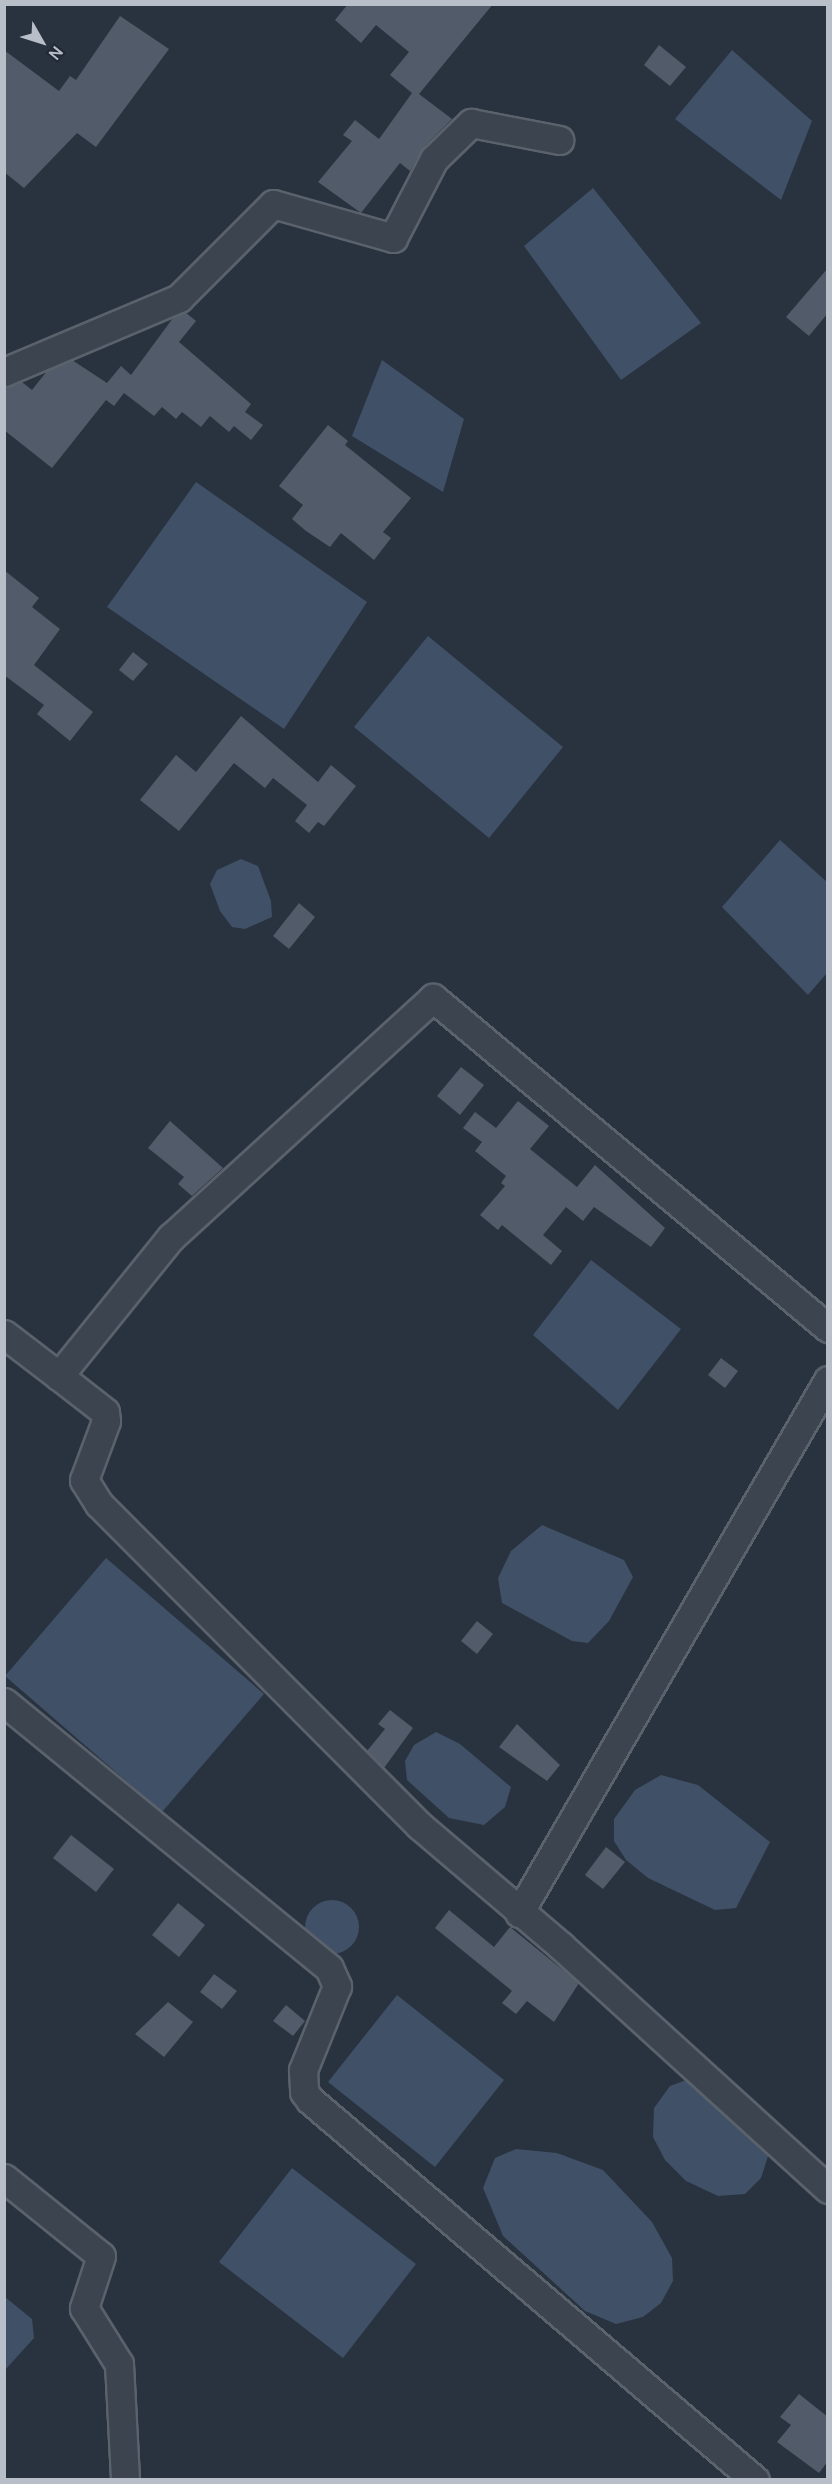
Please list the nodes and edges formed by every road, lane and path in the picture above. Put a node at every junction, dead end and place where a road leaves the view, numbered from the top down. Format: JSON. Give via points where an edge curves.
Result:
{"nodes":[{"id":1,"x":559,"y":140,"type":"dead end"},
{"id":2,"x":4,"y":372,"type":"edge"},
{"id":3,"x":828,"y":1328,"type":"edge"},
{"id":4,"x":4,"y":1334,"type":"edge"},
{"id":5,"x":59,"y":1376,"type":"junction"},
{"id":6,"x":828,"y":1380,"type":"edge"},
{"id":7,"x":4,"y":1702,"type":"edge"},
{"id":8,"x":519,"y":1913,"type":"junction"},
{"id":9,"x":4,"y":2178,"type":"edge"},
{"id":10,"x":828,"y":2188,"type":"edge"},
{"id":11,"x":125,"y":2480,"type":"edge"},
{"id":12,"x":754,"y":2480,"type":"edge"}],
"edges":[{"from":1,"to":2,"type":"street","via":[[471,123],[434,159],[393,237],[273,204],[179,298]]},
{"from":3,"to":5,"type":"street","via":[[433,998],[171,1237]]},
{"from":4,"to":5,"type":"street"},
{"from":5,"to":8,"type":"street","via":[[105,1412],[106,1420],[84,1480],[87,1491],[420,1826]]},
{"from":6,"to":8,"type":"street"},
{"from":7,"to":12,"type":"street","via":[[329,1968],[337,1986],[303,2070],[304,2092],[310,2100]]},
{"from":8,"to":10,"type":"street"},
{"from":9,"to":11,"type":"street","via":[[100,2256],[84,2308],[119,2364]]}]}
